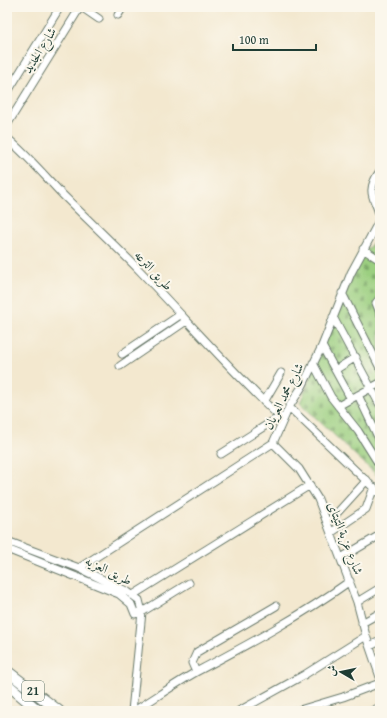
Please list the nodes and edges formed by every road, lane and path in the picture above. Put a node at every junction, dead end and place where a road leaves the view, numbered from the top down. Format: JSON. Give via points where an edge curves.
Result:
{"nodes":[{"id":1,"x":60,"y":7,"type":"edge"},
{"id":2,"x":123,"y":7,"type":"edge"},
{"id":3,"x":81,"y":8,"type":"edge"},
{"id":4,"x":118,"y":14,"type":"dead end"},
{"id":5,"x":100,"y":19,"type":"dead end"},
{"id":6,"x":7,"y":93,"type":"edge"},
{"id":7,"x":7,"y":125,"type":"edge"},
{"id":8,"x":7,"y":138,"type":"edge"},
{"id":9,"x":380,"y":171,"type":"edge"},
{"id":10,"x":380,"y":213,"type":"edge"},
{"id":11,"x":363,"y":249,"type":"junction"},
{"id":12,"x":380,"y":260,"type":"edge"},
{"id":13,"x":342,"y":293,"type":"junction"},
{"id":14,"x":380,"y":298,"type":"edge"},
{"id":15,"x":380,"y":313,"type":"edge"},
{"id":16,"x":180,"y":315,"type":"junction"},
{"id":17,"x":333,"y":317,"type":"junction"},
{"id":18,"x":186,"y":321,"type":"junction"},
{"id":19,"x":322,"y":346,"type":"junction"},
{"id":20,"x":122,"y":354,"type":"dead end"},
{"id":21,"x":356,"y":357,"type":"junction"},
{"id":22,"x":313,"y":363,"type":"junction"},
{"id":23,"x":120,"y":366,"type":"dead end"},
{"id":24,"x":380,"y":368,"type":"edge"},
{"id":25,"x":335,"y":370,"type":"junction"},
{"id":26,"x":281,"y":373,"type":"dead end"},
{"id":27,"x":380,"y":383,"type":"edge"},
{"id":28,"x":372,"y":387,"type":"junction"},
{"id":29,"x":354,"y":397,"type":"junction"},
{"id":30,"x":264,"y":402,"type":"junction"},
{"id":31,"x":380,"y":405,"type":"edge"},
{"id":32,"x":338,"y":406,"type":"junction"},
{"id":33,"x":289,"y":407,"type":"junction"},
{"id":34,"x":281,"y":418,"type":"junction"},
{"id":35,"x":380,"y":441,"type":"edge"},
{"id":36,"x":273,"y":443,"type":"junction"},
{"id":37,"x":221,"y":454,"type":"dead end"},
{"id":38,"x":380,"y":466,"type":"edge"},
{"id":39,"x":367,"y":480,"type":"junction"},
{"id":40,"x":310,"y":485,"type":"junction"},
{"id":41,"x":374,"y":487,"type":"junction"},
{"id":42,"x":380,"y":494,"type":"edge"},
{"id":43,"x":328,"y":523,"type":"junction"},
{"id":44,"x":332,"y":532,"type":"junction"},
{"id":45,"x":380,"y":535,"type":"edge"},
{"id":46,"x":8,"y":545,"type":"edge"},
{"id":47,"x":341,"y":558,"type":"junction"},
{"id":48,"x":78,"y":568,"type":"junction"},
{"id":49,"x":350,"y":581,"type":"junction"},
{"id":50,"x":189,"y":583,"type":"dead end"},
{"id":51,"x":380,"y":588,"type":"edge"},
{"id":52,"x":133,"y":595,"type":"junction"},
{"id":53,"x":358,"y":602,"type":"junction"},
{"id":54,"x":276,"y":606,"type":"dead end"},
{"id":55,"x":139,"y":613,"type":"junction"},
{"id":56,"x":380,"y":613,"type":"edge"},
{"id":57,"x":362,"y":623,"type":"junction"},
{"id":58,"x":366,"y":636,"type":"junction"},
{"id":59,"x":380,"y":641,"type":"edge"},
{"id":60,"x":370,"y":646,"type":"junction"},
{"id":61,"x":7,"y":671,"type":"edge"},
{"id":62,"x":196,"y":672,"type":"junction"},
{"id":63,"x":379,"y":672,"type":"edge"},
{"id":64,"x":380,"y":682,"type":"edge"},
{"id":65,"x":8,"y":688,"type":"edge"},
{"id":66,"x":380,"y":707,"type":"edge"},
{"id":67,"x":32,"y":710,"type":"edge"},
{"id":68,"x":59,"y":711,"type":"edge"},
{"id":69,"x":133,"y":711,"type":"edge"},
{"id":70,"x":239,"y":711,"type":"edge"},
{"id":71,"x":296,"y":711,"type":"edge"},
{"id":72,"x":372,"y":711,"type":"edge"}],
"edges":[{"from":1,"to":6,"type":"street"},
{"from":2,"to":4,"type":"street"},
{"from":3,"to":5,"type":"street","name":"شارع الجديد"},
{"from":3,"to":7,"type":"street","name":"شارع الجديد"},
{"from":8,"to":16,"type":"street","name":"طريق الترعه","via":[[31,159]]},
{"from":9,"to":10,"type":"street","name":"شارع محمد العريان","via":[[371,192],[373,203]]},
{"from":10,"to":11,"type":"street","name":"شارع محمد العريان"},
{"from":11,"to":12,"type":"street"},
{"from":11,"to":13,"type":"street","name":"شارع محمد العريان"},
{"from":13,"to":17,"type":"street","name":"شارع محمد العريان"},
{"from":13,"to":24,"type":"street"},
{"from":14,"to":15,"type":"street","via":[[376,303]]},
{"from":16,"to":18,"type":"street","name":"طريق الترعه"},
{"from":16,"to":20,"type":"street"},
{"from":17,"to":19,"type":"street","name":"شارع محمد العريان"},
{"from":17,"to":21,"type":"street"},
{"from":18,"to":23,"type":"street"},
{"from":18,"to":30,"type":"street","name":"طريق الترعه"},
{"from":19,"to":22,"type":"street","name":"شارع محمد العريان"},
{"from":19,"to":25,"type":"street"},
{"from":21,"to":25,"type":"street"},
{"from":21,"to":28,"type":"street"},
{"from":22,"to":32,"type":"street"},
{"from":22,"to":33,"type":"street","name":"شارع محمد العريان"},
{"from":25,"to":29,"type":"street"},
{"from":26,"to":30,"type":"street"},
{"from":27,"to":28,"type":"street"},
{"from":28,"to":29,"type":"street"},
{"from":28,"to":31,"type":"street"},
{"from":29,"to":32,"type":"street"},
{"from":29,"to":35,"type":"street"},
{"from":30,"to":34,"type":"street","name":"طريق الترعه"},
{"from":32,"to":38,"type":"street","via":[[358,430]]},
{"from":33,"to":34,"type":"street","name":"شارع محمد العريان"},
{"from":33,"to":39,"type":"street"},
{"from":34,"to":36,"type":"street","name":"شارع محمد العريان"},
{"from":34,"to":37,"type":"street"},
{"from":36,"to":40,"type":"street","name":"شارع عزبة التيتاى","via":[[299,469]]},
{"from":36,"to":48,"type":"street","name":"شارع محمد العريان"},
{"from":39,"to":41,"type":"street"},
{"from":39,"to":43,"type":"street"},
{"from":40,"to":43,"type":"street","name":"شارع عزبة التيتاى"},
{"from":40,"to":52,"type":"street"},
{"from":41,"to":42,"type":"street"},
{"from":41,"to":44,"type":"street","via":[[367,507]]},
{"from":43,"to":44,"type":"street","name":"شارع عزبة التيتاى"},
{"from":44,"to":47,"type":"street","name":"شارع عزبة التيتاى"},
{"from":45,"to":47,"type":"street"},
{"from":46,"to":48,"type":"street","name":"طريق العزيه"},
{"from":46,"to":55,"type":"street","name":"طريق العزيه","via":[[119,594]]},
{"from":47,"to":49,"type":"street","name":"شارع عزبة التيتاى"},
{"from":48,"to":52,"type":"street","name":"طريق العزيه"},
{"from":49,"to":53,"type":"street","name":"شارع عزبة التيتاى"},
{"from":49,"to":62,"type":"street","via":[[323,601],[220,661]]},
{"from":50,"to":55,"type":"street"},
{"from":51,"to":53,"type":"street"},
{"from":52,"to":55,"type":"street","name":"طريق العزيه","via":[[139,600]]},
{"from":53,"to":57,"type":"street","name":"شارع عزبة التيتاى"},
{"from":54,"to":62,"type":"street","via":[[196,652],[192,662]]},
{"from":55,"to":69,"type":"street"},
{"from":56,"to":57,"type":"street"},
{"from":57,"to":58,"type":"street","name":"شارع عزبة التيتاى"},
{"from":58,"to":60,"type":"street","name":"شارع عزبة التيتاى"},
{"from":58,"to":70,"type":"street","via":[[304,675]]},
{"from":59,"to":60,"type":"street"},
{"from":60,"to":63,"type":"street","name":"شارع عزبة التيتاى"},
{"from":61,"to":68,"type":"highway","number":"21"},
{"from":62,"to":69,"type":"street"},
{"from":64,"to":71,"type":"street","via":[[343,697]]},
{"from":65,"to":67,"type":"highway","number":"21"},
{"from":66,"to":72,"type":"street"}]}
